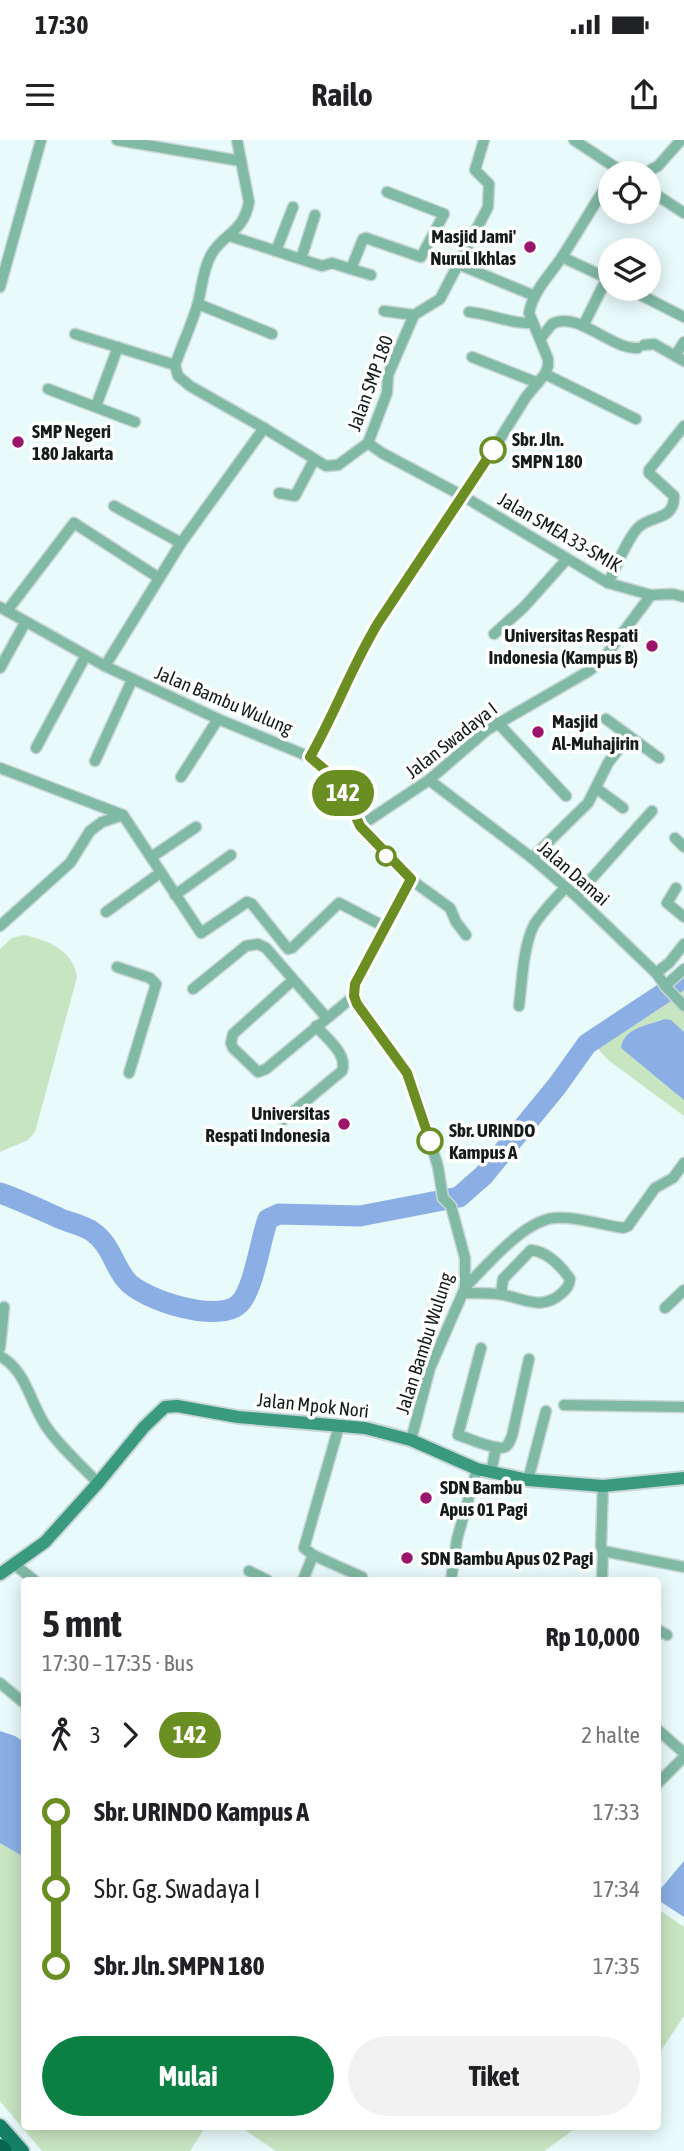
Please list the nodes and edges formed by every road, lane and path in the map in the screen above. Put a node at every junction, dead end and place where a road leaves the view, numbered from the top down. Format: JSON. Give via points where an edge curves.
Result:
{"nodes":[{"id":1,"x":41,"y":140,"type":"edge"},
{"id":2,"x":117,"y":140,"type":"edge"},
{"id":3,"x":237,"y":140,"type":"edge"},
{"id":4,"x":484,"y":140,"type":"edge"},
{"id":5,"x":574,"y":140,"type":"edge"},
{"id":6,"x":681,"y":140,"type":"edge"},
{"id":7,"x":241,"y":161,"type":"junction"},
{"id":8,"x":606,"y":161,"type":"edge"},
{"id":9,"x":661,"y":163,"type":"edge"},
{"id":10,"x":387,"y":192,"type":"dead end"},
{"id":11,"x":661,"y":198,"type":"edge"},
{"id":12,"x":598,"y":199,"type":"edge"},
{"id":13,"x":293,"y":207,"type":"dead end"},
{"id":14,"x":684,"y":213,"type":"edge"},
{"id":15,"x":315,"y":215,"type":"dead end"},
{"id":16,"x":230,"y":236,"type":"junction"},
{"id":17,"x":276,"y":251,"type":"junction"},
{"id":18,"x":562,"y":257,"type":"junction"},
{"id":19,"x":301,"y":260,"type":"junction"},
{"id":20,"x":460,"y":265,"type":"junction"},
{"id":21,"x":351,"y":269,"type":"junction"},
{"id":22,"x":598,"y":274,"type":"edge"},
{"id":23,"x":372,"y":275,"type":"dead end"},
{"id":24,"x":0,"y":287,"type":"edge"},
{"id":25,"x":535,"y":296,"type":"junction"},
{"id":26,"x":598,"y":299,"type":"edge"},
{"id":27,"x":653,"y":301,"type":"edge"},
{"id":28,"x":198,"y":304,"type":"junction"},
{"id":29,"x":384,"y":311,"type":"dead end"},
{"id":30,"x":469,"y":312,"type":"dead end"},
{"id":31,"x":414,"y":315,"type":"junction"},
{"id":32,"x":684,"y":317,"type":"edge"},
{"id":33,"x":532,"y":323,"type":"junction"},
{"id":34,"x":583,"y":326,"type":"junction"},
{"id":35,"x":75,"y":334,"type":"dead end"},
{"id":36,"x":272,"y":334,"type":"dead end"},
{"id":37,"x":540,"y":339,"type":"junction"},
{"id":38,"x":684,"y":342,"type":"edge"},
{"id":39,"x":118,"y":347,"type":"junction"},
{"id":40,"x":472,"y":357,"type":"dead end"},
{"id":41,"x":680,"y":359,"type":"edge"},
{"id":42,"x":175,"y":365,"type":"junction"},
{"id":43,"x":545,"y":374,"type":"junction"},
{"id":44,"x":538,"y":383,"type":"junction"},
{"id":45,"x":48,"y":389,"type":"dead end"},
{"id":46,"x":96,"y":406,"type":"junction"},
{"id":47,"x":636,"y":419,"type":"dead end"},
{"id":48,"x":135,"y":422,"type":"dead end"},
{"id":49,"x":684,"y":426,"type":"edge"},
{"id":50,"x":264,"y":428,"type":"junction"},
{"id":51,"x":368,"y":443,"type":"junction"},
{"id":52,"x":314,"y":460,"type":"junction"},
{"id":53,"x":684,"y":489,"type":"edge"},
{"id":54,"x":279,"y":493,"type":"dead end"},
{"id":55,"x":463,"y":496,"type":"junction"},
{"id":56,"x":674,"y":499,"type":"junction"},
{"id":57,"x":114,"y":506,"type":"dead end"},
{"id":58,"x":181,"y":543,"type":"junction"},
{"id":59,"x":567,"y":559,"type":"junction"},
{"id":60,"x":159,"y":578,"type":"junction"},
{"id":61,"x":608,"y":583,"type":"junction"},
{"id":62,"x":651,"y":595,"type":"junction"},
{"id":63,"x":684,"y":597,"type":"edge"},
{"id":64,"x":4,"y":609,"type":"edge"},
{"id":65,"x":25,"y":623,"type":"junction"},
{"id":66,"x":494,"y":634,"type":"dead end"},
{"id":67,"x":85,"y":657,"type":"junction"},
{"id":68,"x":105,"y":666,"type":"junction"},
{"id":69,"x":0,"y":668,"type":"edge"},
{"id":70,"x":132,"y":680,"type":"junction"},
{"id":71,"x":218,"y":719,"type":"junction"},
{"id":72,"x":606,"y":719,"type":"dead end"},
{"id":73,"x":498,"y":723,"type":"junction"},
{"id":74,"x":629,"y":737,"type":"junction"},
{"id":75,"x":36,"y":748,"type":"dead end"},
{"id":76,"x":310,"y":757,"type":"junction"},
{"id":77,"x":659,"y":758,"type":"dead end"},
{"id":78,"x":95,"y":761,"type":"dead end"},
{"id":79,"x":0,"y":768,"type":"edge"},
{"id":80,"x":181,"y":777,"type":"dead end"},
{"id":81,"x":429,"y":780,"type":"junction"},
{"id":82,"x":596,"y":788,"type":"junction"},
{"id":83,"x":566,"y":796,"type":"dead end"},
{"id":84,"x":623,"y":808,"type":"dead end"},
{"id":85,"x":652,"y":811,"type":"dead end"},
{"id":86,"x":123,"y":815,"type":"junction"},
{"id":87,"x":360,"y":826,"type":"junction"},
{"id":88,"x":196,"y":827,"type":"dead end"},
{"id":89,"x":674,"y":838,"type":"dead end"},
{"id":90,"x":684,"y":846,"type":"edge"},
{"id":91,"x":231,"y":855,"type":"dead end"},
{"id":92,"x":153,"y":856,"type":"junction"},
{"id":93,"x":532,"y":858,"type":"junction"},
{"id":94,"x":160,"y":873,"type":"junction"},
{"id":95,"x":411,"y":879,"type":"junction"},
{"id":96,"x":566,"y":887,"type":"junction"},
{"id":97,"x":677,"y":888,"type":"dead end"},
{"id":98,"x":175,"y":895,"type":"junction"},
{"id":99,"x":576,"y":896,"type":"junction"},
{"id":100,"x":106,"y":912,"type":"dead end"},
{"id":101,"x":684,"y":916,"type":"edge"},
{"id":102,"x":0,"y":926,"type":"edge"},
{"id":103,"x":385,"y":927,"type":"junction"},
{"id":104,"x":466,"y":935,"type":"dead end"},
{"id":105,"x":684,"y":944,"type":"edge"},
{"id":106,"x":117,"y":967,"type":"dead end"},
{"id":107,"x":684,"y":969,"type":"edge"},
{"id":108,"x":656,"y":973,"type":"junction"},
{"id":109,"x":292,"y":981,"type":"junction"},
{"id":110,"x":193,"y":989,"type":"dead end"},
{"id":111,"x":668,"y":989,"type":"junction"},
{"id":112,"x":354,"y":996,"type":"junction"},
{"id":113,"x":519,"y":1006,"type":"dead end"},
{"id":114,"x":684,"y":1006,"type":"edge"},
{"id":115,"x":326,"y":1017,"type":"junction"},
{"id":116,"x":316,"y":1027,"type":"junction"},
{"id":117,"x":129,"y":1073,"type":"dead end"},
{"id":118,"x":284,"y":1120,"type":"dead end"},
{"id":119,"x":684,"y":1163,"type":"edge"},
{"id":120,"x":464,"y":1290,"type":"junction"},
{"id":121,"x":684,"y":1290,"type":"edge"},
{"id":122,"x":500,"y":1294,"type":"junction"},
{"id":123,"x":4,"y":1307,"type":"dead end"},
{"id":124,"x":665,"y":1308,"type":"dead end"},
{"id":125,"x":0,"y":1348,"type":"edge"},
{"id":126,"x":481,"y":1348,"type":"dead end"},
{"id":127,"x":0,"y":1356,"type":"edge"},
{"id":128,"x":529,"y":1359,"type":"dead end"},
{"id":129,"x":564,"y":1405,"type":"dead end"},
{"id":130,"x":684,"y":1407,"type":"edge"},
{"id":131,"x":546,"y":1411,"type":"dead end"},
{"id":132,"x":339,"y":1426,"type":"junction"},
{"id":133,"x":411,"y":1440,"type":"junction"},
{"id":134,"x":496,"y":1447,"type":"junction"},
{"id":135,"x":477,"y":1469,"type":"junction"},
{"id":136,"x":491,"y":1473,"type":"junction"},
{"id":137,"x":684,"y":1478,"type":"edge"},
{"id":138,"x":528,"y":1480,"type":"junction"},
{"id":139,"x":98,"y":1483,"type":"junction"},
{"id":140,"x":603,"y":1486,"type":"junction"},
{"id":141,"x":603,"y":1551,"type":"junction"},
{"id":142,"x":313,"y":1555,"type":"junction"},
{"id":143,"x":15,"y":1565,"type":"junction"},
{"id":144,"x":684,"y":1567,"type":"edge"},
{"id":145,"x":249,"y":1572,"type":"dead end"},
{"id":146,"x":0,"y":1574,"type":"edge"},
{"id":147,"x":30,"y":1577,"type":"edge"},
{"id":148,"x":260,"y":1577,"type":"edge"},
{"id":149,"x":304,"y":1577,"type":"edge"},
{"id":150,"x":362,"y":1577,"type":"dead end"},
{"id":151,"x":451,"y":1577,"type":"edge"},
{"id":152,"x":602,"y":1577,"type":"edge"},
{"id":153,"x":0,"y":1683,"type":"edge"},
{"id":154,"x":21,"y":1700,"type":"edge"},
{"id":155,"x":661,"y":1733,"type":"edge"},
{"id":156,"x":684,"y":1755,"type":"edge"},
{"id":157,"x":661,"y":1780,"type":"edge"},
{"id":158,"x":0,"y":2126,"type":"edge"},
{"id":159,"x":22,"y":2151,"type":"edge"}],
"edges":[{"from":1,"to":24,"type":"street"},
{"from":2,"to":7,"type":"street"},
{"from":3,"to":7,"type":"street"},
{"from":4,"to":20,"type":"street","via":[[475,170],[489,184],[488,207]]},
{"from":5,"to":8,"type":"street"},
{"from":6,"to":9,"type":"street"},
{"from":7,"to":16,"type":"street","via":[[249,202]]},
{"from":10,"to":21,"type":"street","via":[[444,217],[421,257],[366,238]]},
{"from":11,"to":14,"type":"street"},
{"from":12,"to":18,"type":"street"},
{"from":13,"to":17,"type":"street"},
{"from":15,"to":19,"type":"street"},
{"from":16,"to":17,"type":"street"},
{"from":16,"to":28,"type":"street","via":[[210,256]]},
{"from":17,"to":19,"type":"street"},
{"from":18,"to":22,"type":"street"},
{"from":18,"to":25,"type":"street"},
{"from":19,"to":21,"type":"street"},
{"from":20,"to":25,"type":"street"},
{"from":20,"to":31,"type":"street","via":[[440,299]]},
{"from":21,"to":23,"type":"street"},
{"from":25,"to":33,"type":"street","via":[[529,313]]},
{"from":26,"to":34,"type":"street"},
{"from":27,"to":32,"type":"street"},
{"from":28,"to":36,"type":"street"},
{"from":28,"to":42,"type":"street"},
{"from":29,"to":31,"type":"street"},
{"from":30,"to":33,"type":"street","via":[[509,323]]},
{"from":31,"to":51,"type":"street","name":"Jalan SMP 180","via":[[388,375],[387,393]]},
{"from":33,"to":37,"type":"street"},
{"from":34,"to":37,"type":"street","via":[[556,321]]},
{"from":34,"to":41,"type":"street","via":[[629,347],[654,345]]},
{"from":35,"to":39,"type":"street"},
{"from":37,"to":43,"type":"street","via":[[548,359]]},
{"from":38,"to":41,"type":"street"},
{"from":39,"to":42,"type":"street"},
{"from":39,"to":46,"type":"street"},
{"from":40,"to":44,"type":"street"},
{"from":42,"to":50,"type":"street","via":[[178,376],[190,386]]},
{"from":43,"to":44,"type":"street"},
{"from":43,"to":47,"type":"street"},
{"from":44,"to":55,"type":"street"},
{"from":45,"to":46,"type":"street"},
{"from":46,"to":48,"type":"street"},
{"from":49,"to":56,"type":"street","via":[[649,470]]},
{"from":50,"to":52,"type":"street"},
{"from":50,"to":58,"type":"street"},
{"from":51,"to":52,"type":"street","name":"Jalan SMP 180","via":[[332,467]]},
{"from":51,"to":55,"type":"street","name":"Jalan SMP 180"},
{"from":52,"to":54,"type":"street","via":[[295,496]]},
{"from":53,"to":56,"type":"street"},
{"from":55,"to":59,"type":"street","name":"Jalan SMEA 33-SMIK"},
{"from":55,"to":76,"type":"street","via":[[361,652]]},
{"from":56,"to":61,"type":"street","via":[[665,516],[641,525],[631,535]]},
{"from":57,"to":58,"type":"street"},
{"from":58,"to":60,"type":"street"},
{"from":59,"to":61,"type":"street","name":"Jalan SMEA 33-SMIK"},
{"from":59,"to":66,"type":"street"},
{"from":60,"to":64,"type":"street","via":[[72,523]]},
{"from":60,"to":68,"type":"street"},
{"from":61,"to":62,"type":"street","name":"Jalan SMEA 33-SMIK"},
{"from":62,"to":63,"type":"street","name":"Jalan SMEA 33-SMIK"},
{"from":62,"to":73,"type":"street","name":"Jalan Swadaya I","via":[[601,662]]},
{"from":64,"to":65,"type":"street","name":"Jalan Bambu Wulung"},
{"from":65,"to":67,"type":"street","name":"Jalan Bambu Wulung"},
{"from":65,"to":69,"type":"street"},
{"from":67,"to":68,"type":"street","name":"Jalan Bambu Wulung"},
{"from":67,"to":75,"type":"street"},
{"from":68,"to":70,"type":"street","name":"Jalan Bambu Wulung"},
{"from":70,"to":71,"type":"street","name":"Jalan Bambu Wulung"},
{"from":70,"to":78,"type":"street"},
{"from":71,"to":76,"type":"street","name":"Jalan Bambu Wulung"},
{"from":71,"to":80,"type":"street"},
{"from":72,"to":74,"type":"street"},
{"from":73,"to":81,"type":"street","name":"Jalan Swadaya I"},
{"from":73,"to":83,"type":"street"},
{"from":74,"to":77,"type":"street"},
{"from":74,"to":82,"type":"street","via":[[608,763]]},
{"from":76,"to":87,"type":"street","name":"Jalan Bambu Wulung","via":[[332,776]]},
{"from":79,"to":86,"type":"street"},
{"from":81,"to":87,"type":"street","name":"Jalan Swadaya I"},
{"from":81,"to":93,"type":"street","name":"Jalan Damai"},
{"from":82,"to":84,"type":"street"},
{"from":82,"to":93,"type":"street","via":[[588,803]]},
{"from":85,"to":99,"type":"street"},
{"from":86,"to":92,"type":"street"},
{"from":86,"to":102,"type":"street","via":[[90,831],[71,863]]},
{"from":87,"to":95,"type":"street","name":"Jalan Bambu Wulung"},
{"from":88,"to":92,"type":"street"},
{"from":89,"to":90,"type":"street"},
{"from":91,"to":98,"type":"street"},
{"from":92,"to":94,"type":"street"},
{"from":93,"to":96,"type":"street","name":"Jalan Damai"},
{"from":94,"to":98,"type":"street"},
{"from":94,"to":100,"type":"street"},
{"from":95,"to":103,"type":"street"},
{"from":95,"to":104,"type":"street","name":"Jalan Bambu Wulung","via":[[450,908]]},
{"from":96,"to":99,"type":"street","name":"Jalan Damai"},
{"from":96,"to":113,"type":"street","via":[[532,931]]},
{"from":97,"to":101,"type":"street","via":[[667,902]]},
{"from":98,"to":103,"type":"street","via":[[201,933],[250,903],[288,949],[339,903]]},
{"from":99,"to":108,"type":"street","name":"Jalan Damai"},
{"from":103,"to":112,"type":"street","via":[[355,984]]},
{"from":105,"to":108,"type":"street"},
{"from":106,"to":117,"type":"street","via":[[156,984]]},
{"from":107,"to":111,"type":"street"},
{"from":108,"to":111,"type":"street","name":"Jalan Damai"},
{"from":109,"to":110,"type":"street","via":[[266,948],[251,944]]},
{"from":109,"to":115,"type":"street"},
{"from":109,"to":116,"type":"street","via":[[233,1034],[233,1048],[258,1072]]},
{"from":111,"to":114,"type":"street","name":"Jalan Damai"},
{"from":112,"to":115,"type":"street"},
{"from":112,"to":120,"type":"street","name":"Jalan Bambu Wulung","via":[[411,1082],[465,1258]]},
{"from":115,"to":116,"type":"street"},
{"from":116,"to":118,"type":"street","via":[[343,1057],[344,1066]]},
{"from":119,"to":120,"type":"street","via":[[673,1178],[655,1188],[628,1227],[562,1218],[541,1221],[523,1232]]},
{"from":120,"to":122,"type":"street"},
{"from":120,"to":133,"type":"street","name":"Jalan Bambu Wulung","via":[[430,1368]]},
{"from":121,"to":124,"type":"street"},
{"from":122,"to":122,"type":"street","via":[[540,1304],[558,1297],[570,1279],[561,1266],[531,1250],[503,1279]]},
{"from":123,"to":125,"type":"street"},
{"from":126,"to":134,"type":"street","via":[[458,1434]]},
{"from":127,"to":139,"type":"street","via":[[20,1374],[44,1425]]},
{"from":128,"to":134,"type":"street","via":[[509,1444]]},
{"from":129,"to":130,"type":"street"},
{"from":131,"to":138,"type":"street"},
{"from":132,"to":133,"type":"main road","name":"Jalan Mpok Nori"},
{"from":132,"to":139,"type":"main road","name":"Jalan Mpok Nori","via":[[165,1408]]},
{"from":132,"to":142,"type":"street","via":[[304,1548]]},
{"from":133,"to":135,"type":"main road","name":"Jalan Mpok Nori"},
{"from":134,"to":136,"type":"street"},
{"from":135,"to":136,"type":"main road","name":"Jalan Mpok Nori"},
{"from":135,"to":151,"type":"street"},
{"from":136,"to":138,"type":"main road","name":"Jalan Mpok Nori"},
{"from":137,"to":140,"type":"main road","name":"Jalan Mpok Nori"},
{"from":138,"to":140,"type":"main road","name":"Jalan Mpok Nori"},
{"from":139,"to":143,"type":"main road","name":"Jalan Mpok Nori","via":[[59,1529]]},
{"from":140,"to":141,"type":"street"},
{"from":141,"to":144,"type":"street"},
{"from":141,"to":152,"type":"street"},
{"from":142,"to":149,"type":"street"},
{"from":142,"to":150,"type":"street"},
{"from":143,"to":146,"type":"main road","name":"Jalan Mpok Nori"},
{"from":143,"to":147,"type":"street"},
{"from":145,"to":148,"type":"street"},
{"from":153,"to":154,"type":"street"},
{"from":155,"to":156,"type":"street"},
{"from":156,"to":157,"type":"street"},
{"from":158,"to":159,"type":"main road"}]}
